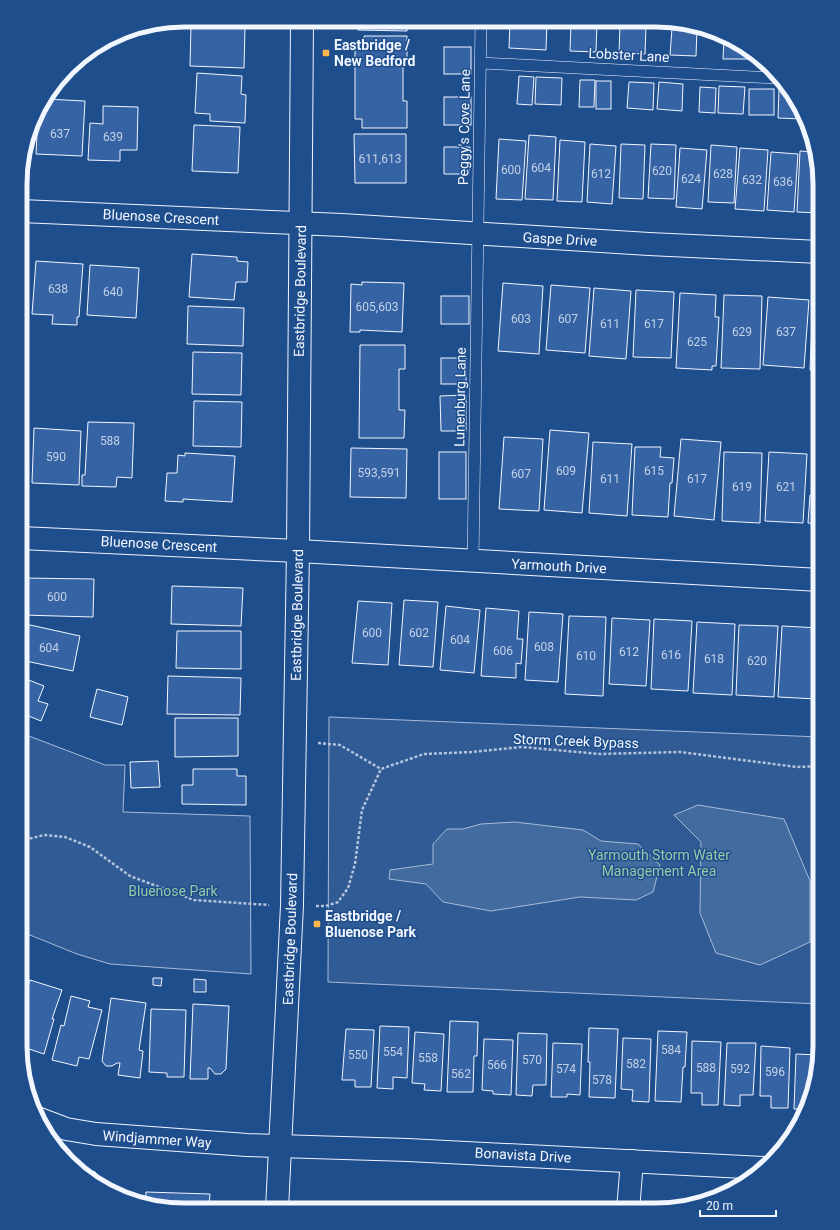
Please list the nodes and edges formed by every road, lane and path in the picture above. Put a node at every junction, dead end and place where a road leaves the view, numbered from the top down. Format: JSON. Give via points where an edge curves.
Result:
{"nodes":[{"id":1,"x":302,"y":27,"type":"edge"},
{"id":2,"x":481,"y":27,"type":"edge"},
{"id":3,"x":481,"y":63,"type":"junction"},
{"id":4,"x":771,"y":78,"type":"edge"},
{"id":5,"x":27,"y":211,"type":"edge"},
{"id":6,"x":301,"y":223,"type":"junction"},
{"id":7,"x":477,"y":234,"type":"junction"},
{"id":8,"x":813,"y":252,"type":"edge"},
{"id":9,"x":27,"y":538,"type":"edge"},
{"id":10,"x":298,"y":550,"type":"junction"},
{"id":11,"x":473,"y":561,"type":"junction"},
{"id":12,"x":813,"y":580,"type":"edge"},
{"id":13,"x":295,"y":740,"type":"junction"},
{"id":14,"x":813,"y":766,"type":"edge"},
{"id":15,"x":381,"y":769,"type":"junction"},
{"id":16,"x":27,"y":840,"type":"edge"},
{"id":17,"x":271,"y":905,"type":"dead end"},
{"id":18,"x":313,"y":906,"type":"dead end"},
{"id":19,"x":47,"y":1122,"type":"edge"},
{"id":20,"x":281,"y":1147,"type":"junction"},
{"id":21,"x":632,"y":1161,"type":"junction"},
{"id":22,"x":755,"y":1167,"type":"edge"},
{"id":23,"x":278,"y":1203,"type":"edge"},
{"id":24,"x":630,"y":1203,"type":"edge"}],
"edges":[{"from":1,"to":6,"type":"street","name":"Eastbridge Boulevard"},
{"from":2,"to":3,"type":"lane","name":"Peggy's Cove Lane"},
{"from":3,"to":4,"type":"lane","name":"Lobster Lane"},
{"from":3,"to":7,"type":"lane","name":"Peggy's Cove Lane"},
{"from":5,"to":6,"type":"street","name":"Bluenose Crescent"},
{"from":6,"to":7,"type":"street","name":"Gaspe Drive"},
{"from":6,"to":10,"type":"street","name":"Eastbridge Boulevard"},
{"from":7,"to":8,"type":"street","name":"Gaspe Drive"},
{"from":7,"to":11,"type":"lane","name":"Lunenburg Lane"},
{"from":9,"to":10,"type":"street","name":"Bluenose Crescent"},
{"from":10,"to":11,"type":"street","name":"Yarmouth Drive"},
{"from":10,"to":13,"type":"street","name":"Eastbridge Boulevard"},
{"from":11,"to":12,"type":"street","name":"Yarmouth Drive"},
{"from":13,"to":15,"type":"path","via":[[340,745]]},
{"from":13,"to":20,"type":"street","name":"Eastbridge Boulevard","via":[[292,905]]},
{"from":14,"to":15,"type":"path","name":"Storm Creek Bypass","via":[[797,767],[680,752],[600,754],[522,747],[424,754]]},
{"from":15,"to":18,"type":"path","via":[[362,810],[355,864],[348,888],[338,902],[326,906]]},
{"from":16,"to":17,"type":"path","via":[[44,835],[65,837],[90,847],[130,876],[194,900]]},
{"from":19,"to":20,"type":"street","name":"Windjammer Way","via":[[66,1129],[96,1134]]},
{"from":20,"to":21,"type":"street","name":"Bonavista Drive","via":[[408,1150]]},
{"from":20,"to":23,"type":"street","name":"Eastbridge Boulevard"},
{"from":21,"to":22,"type":"street","name":"Bonavista Drive"},
{"from":21,"to":24,"type":"street"}]}
